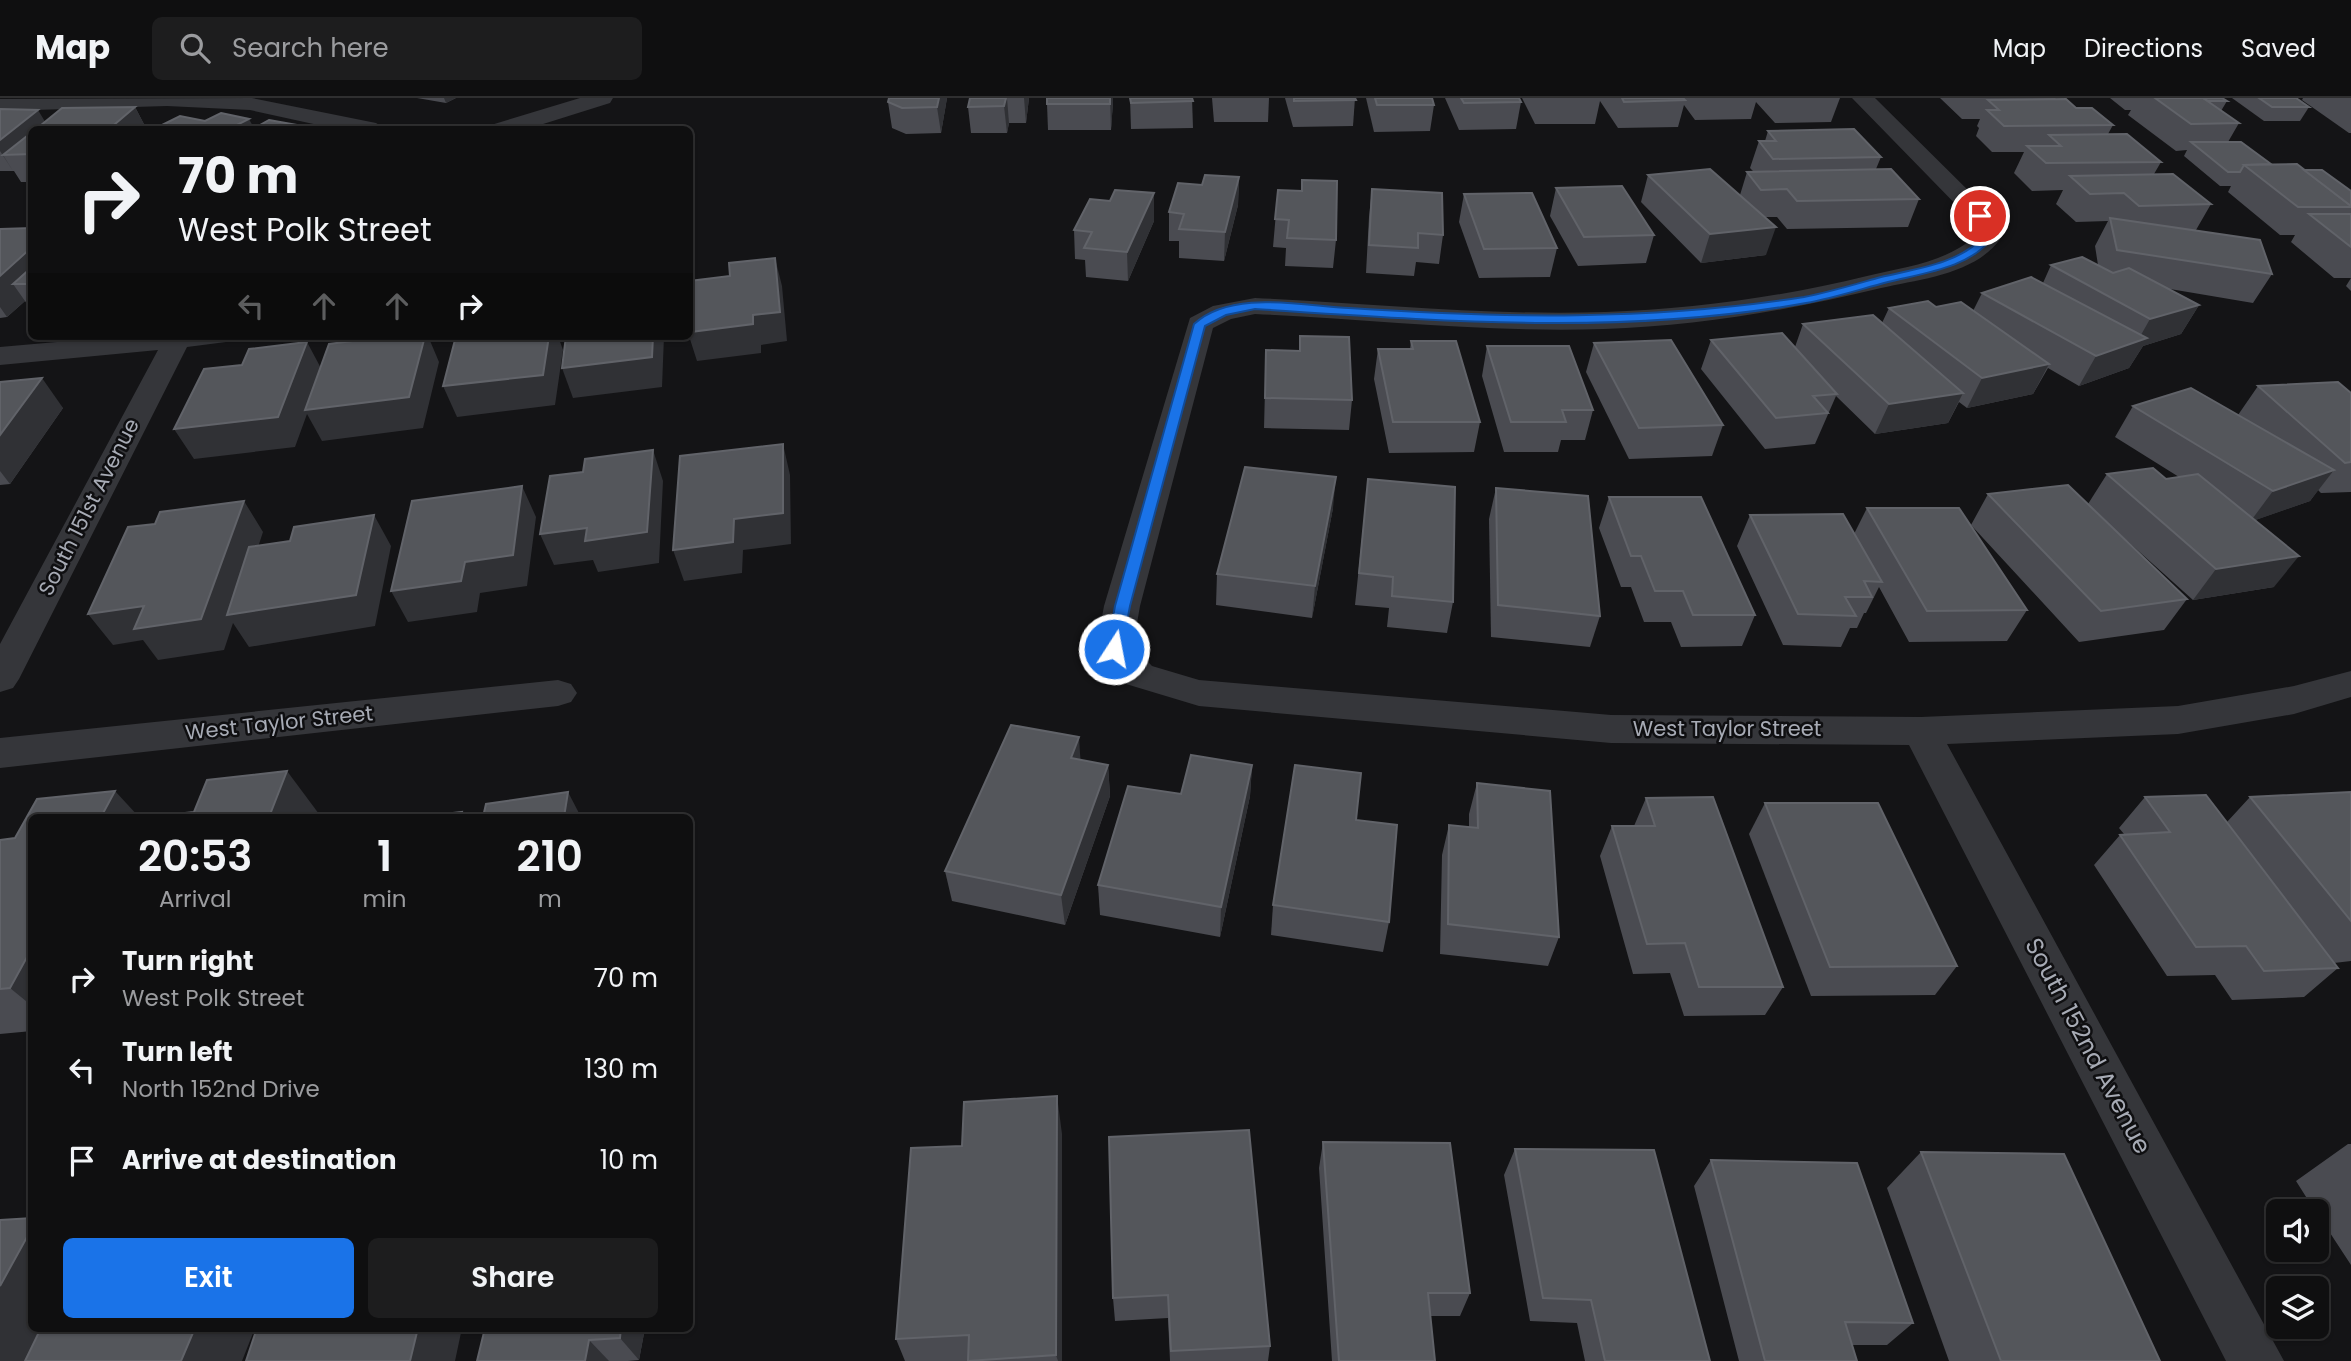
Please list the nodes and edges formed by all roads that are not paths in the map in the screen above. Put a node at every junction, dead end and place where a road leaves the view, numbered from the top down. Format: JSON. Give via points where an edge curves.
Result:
{"nodes":[{"id":1,"x":602,"y":98,"type":"edge"},
{"id":2,"x":1863,"y":98,"type":"edge"},
{"id":3,"x":0,"y":105,"type":"edge"},
{"id":4,"x":357,"y":126,"type":"edge"},
{"id":5,"x":512,"y":126,"type":"edge"},
{"id":6,"x":158,"y":340,"type":"edge"},
{"id":7,"x":177,"y":340,"type":"edge"},
{"id":8,"x":0,"y":356,"type":"edge"},
{"id":9,"x":0,"y":679,"type":"edge"},
{"id":10,"x":2351,"y":684,"type":"edge"},
{"id":11,"x":558,"y":693,"type":"dead end"},
{"id":12,"x":1921,"y":730,"type":"junction"},
{"id":13,"x":0,"y":753,"type":"edge"},
{"id":14,"x":2256,"y":1361,"type":"edge"}],
"edges":[{"from":1,"to":5,"type":"street"},
{"from":2,"to":12,"type":"street","name":"West Taylor Street","via":[[1980,216],[1988,237],[1976,251],[1942,265],[1806,300],[1692,313],[1565,321],[1255,306],[1223,312],[1200,324],[1114,649],[1139,675],[1199,693],[1611,729]]},
{"from":3,"to":4,"type":"street","via":[[167,100],[250,104]]},
{"from":6,"to":8,"type":"street"},
{"from":7,"to":9,"type":"street","name":"South 151st Avenue"},
{"from":10,"to":12,"type":"street","name":"West Taylor Street","via":[[2294,700],[2178,720]]},
{"from":11,"to":13,"type":"street","name":"West Taylor Street"},
{"from":12,"to":14,"type":"street","name":"South 152nd Avenue"}]}
